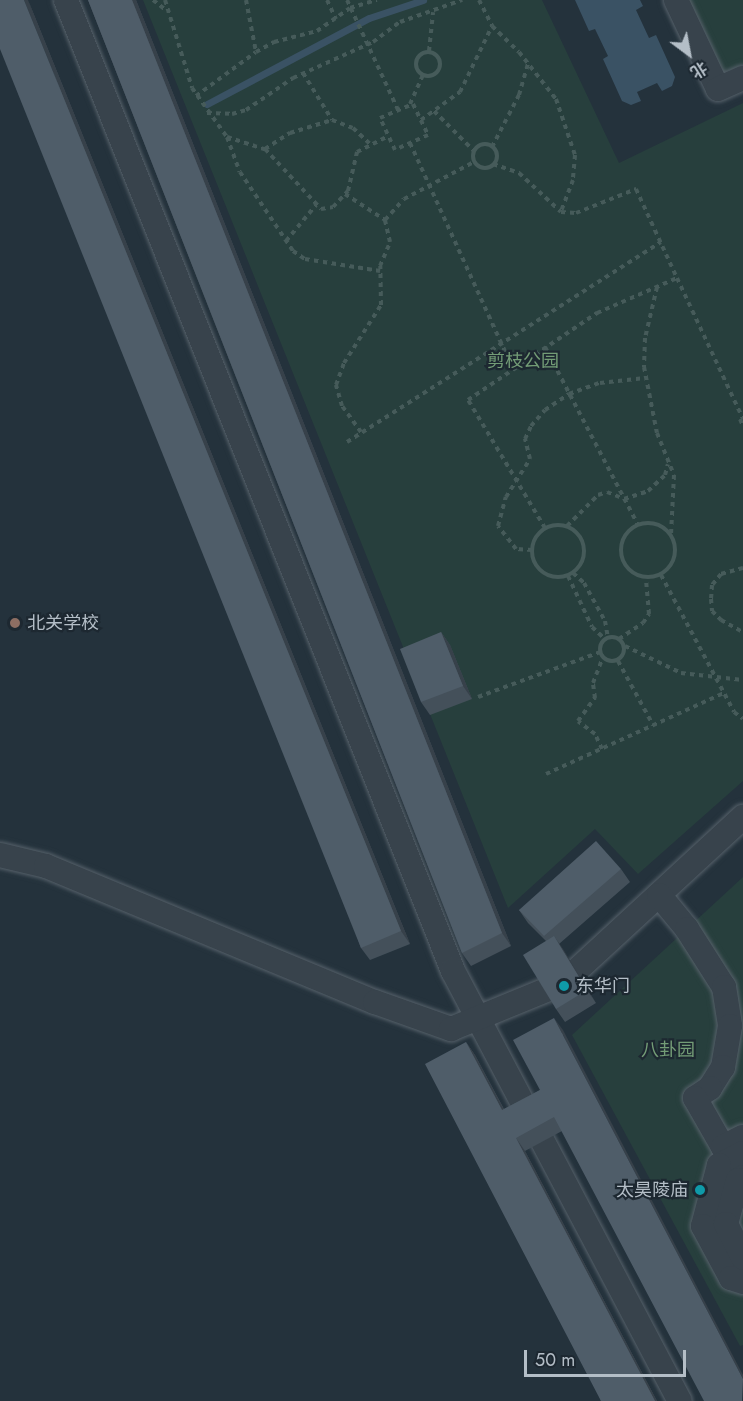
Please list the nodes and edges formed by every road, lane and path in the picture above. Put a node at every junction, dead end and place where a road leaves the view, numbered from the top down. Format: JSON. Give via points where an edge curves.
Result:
{"nodes":[{"id":1,"x":66,"y":0,"type":"edge"},
{"id":2,"x":153,"y":0,"type":"edge"},
{"id":3,"x":165,"y":0,"type":"edge"},
{"id":4,"x":246,"y":0,"type":"edge"},
{"id":5,"x":327,"y":0,"type":"edge"},
{"id":6,"x":347,"y":0,"type":"edge"},
{"id":7,"x":377,"y":0,"type":"edge"},
{"id":8,"x":462,"y":0,"type":"edge"},
{"id":9,"x":479,"y":0,"type":"edge"},
{"id":10,"x":676,"y":0,"type":"edge"},
{"id":11,"x":367,"y":1,"type":"edge"},
{"id":12,"x":350,"y":8,"type":"junction"},
{"id":13,"x":166,"y":11,"type":"junction"},
{"id":14,"x":433,"y":12,"type":"junction"},
{"id":15,"x":336,"y":19,"type":"junction"},
{"id":16,"x":492,"y":26,"type":"junction"},
{"id":17,"x":367,"y":43,"type":"junction"},
{"id":18,"x":429,"y":51,"type":"junction"},
{"id":19,"x":256,"y":52,"type":"junction"},
{"id":20,"x":528,"y":63,"type":"junction"},
{"id":21,"x":303,"y":73,"type":"junction"},
{"id":22,"x":423,"y":75,"type":"junction"},
{"id":23,"x":743,"y":78,"type":"edge"},
{"id":24,"x":196,"y":96,"type":"junction"},
{"id":25,"x":410,"y":105,"type":"junction"},
{"id":26,"x":398,"y":110,"type":"junction"},
{"id":27,"x":434,"y":111,"type":"junction"},
{"id":28,"x":207,"y":113,"type":"junction"},
{"id":29,"x":332,"y":120,"type":"junction"},
{"id":30,"x":421,"y":120,"type":"junction"},
{"id":31,"x":388,"y":136,"type":"junction"},
{"id":32,"x":227,"y":137,"type":"junction"},
{"id":33,"x":410,"y":143,"type":"junction"},
{"id":34,"x":370,"y":144,"type":"junction"},
{"id":35,"x":492,"y":147,"type":"junction"},
{"id":36,"x":265,"y":150,"type":"junction"},
{"id":37,"x":474,"y":151,"type":"junction"},
{"id":38,"x":474,"y":162,"type":"junction"},
{"id":39,"x":493,"y":164,"type":"junction"},
{"id":40,"x":429,"y":185,"type":"junction"},
{"id":41,"x":345,"y":194,"type":"junction"},
{"id":42,"x":316,"y":205,"type":"junction"},
{"id":43,"x":561,"y":212,"type":"junction"},
{"id":44,"x":385,"y":220,"type":"junction"},
{"id":45,"x":286,"y":241,"type":"junction"},
{"id":46,"x":661,"y":243,"type":"junction"},
{"id":47,"x":380,"y":271,"type":"junction"},
{"id":48,"x":677,"y":278,"type":"junction"},
{"id":49,"x":657,"y":287,"type":"junction"},
{"id":50,"x":502,"y":344,"type":"junction"},
{"id":51,"x":545,"y":347,"type":"junction"},
{"id":52,"x":513,"y":369,"type":"junction"},
{"id":53,"x":645,"y":378,"type":"junction"},
{"id":54,"x":569,"y":394,"type":"junction"},
{"id":55,"x":741,"y":419,"type":"edge"},
{"id":56,"x":743,"y":426,"type":"edge"},
{"id":57,"x":361,"y":432,"type":"junction"},
{"id":58,"x":347,"y":442,"type":"dead end"},
{"id":59,"x":669,"y":463,"type":"junction"},
{"id":60,"x":517,"y":482,"type":"junction"},
{"id":61,"x":624,"y":499,"type":"junction"},
{"id":62,"x":638,"y":525,"type":"junction"},
{"id":63,"x":567,"y":526,"type":"junction"},
{"id":64,"x":545,"y":528,"type":"junction"},
{"id":65,"x":671,"y":535,"type":"junction"},
{"id":66,"x":532,"y":550,"type":"junction"},
{"id":67,"x":743,"y":568,"type":"edge"},
{"id":68,"x":573,"y":573,"type":"junction"},
{"id":69,"x":661,"y":575,"type":"junction"},
{"id":70,"x":568,"y":576,"type":"junction"},
{"id":71,"x":646,"y":578,"type":"junction"},
{"id":72,"x":743,"y":632,"type":"edge"},
{"id":73,"x":606,"y":638,"type":"junction"},
{"id":74,"x":620,"y":639,"type":"junction"},
{"id":75,"x":625,"y":646,"type":"junction"},
{"id":76,"x":600,"y":652,"type":"junction"},
{"id":77,"x":603,"y":657,"type":"junction"},
{"id":78,"x":618,"y":661,"type":"junction"},
{"id":79,"x":716,"y":678,"type":"junction"},
{"id":80,"x":743,"y":681,"type":"edge"},
{"id":81,"x":724,"y":693,"type":"junction"},
{"id":82,"x":478,"y":697,"type":"dead end"},
{"id":83,"x":743,"y":710,"type":"edge"},
{"id":84,"x":743,"y":719,"type":"edge"},
{"id":85,"x":653,"y":725,"type":"junction"},
{"id":86,"x":602,"y":748,"type":"junction"},
{"id":87,"x":546,"y":774,"type":"dead end"},
{"id":88,"x":743,"y":817,"type":"edge"},
{"id":89,"x":0,"y":855,"type":"edge"},
{"id":90,"x":659,"y":895,"type":"junction"},
{"id":91,"x":479,"y":1020,"type":"junction"},
{"id":92,"x":743,"y":1137,"type":"edge"},
{"id":93,"x":743,"y":1153,"type":"edge"},
{"id":94,"x":733,"y":1200,"type":"edge"},
{"id":95,"x":740,"y":1271,"type":"edge"},
{"id":96,"x":680,"y":1401,"type":"edge"}],
"edges":[{"from":1,"to":91,"type":"street","via":[[453,970]]},
{"from":2,"to":13,"type":"path"},
{"from":3,"to":13,"type":"path"},
{"from":4,"to":19,"type":"path"},
{"from":5,"to":15,"type":"path"},
{"from":6,"to":12,"type":"path"},
{"from":7,"to":11,"type":"path"},
{"from":8,"to":14,"type":"path"},
{"from":9,"to":16,"type":"path"},
{"from":10,"to":23,"type":"street","via":[[718,89]]},
{"from":11,"to":12,"type":"path"},
{"from":12,"to":15,"type":"path"},
{"from":12,"to":17,"type":"path"},
{"from":13,"to":24,"type":"path"},
{"from":14,"to":17,"type":"path","via":[[400,22]]},
{"from":14,"to":18,"type":"path"},
{"from":15,"to":19,"type":"path","via":[[317,31],[274,42]]},
{"from":16,"to":20,"type":"path"},
{"from":16,"to":27,"type":"path","via":[[460,92]]},
{"from":17,"to":21,"type":"path"},
{"from":17,"to":26,"type":"path"},
{"from":18,"to":22,"type":"path","via":[[416,61]]},
{"from":18,"to":22,"type":"path","via":[[439,57],[440,69],[430,76]]},
{"from":19,"to":24,"type":"path"},
{"from":20,"to":35,"type":"path","via":[[519,95]]},
{"from":20,"to":43,"type":"path","via":[[556,99],[575,155],[573,180]]},
{"from":21,"to":28,"type":"path","via":[[246,110]]},
{"from":21,"to":29,"type":"path"},
{"from":22,"to":25,"type":"path"},
{"from":24,"to":28,"type":"path"},
{"from":25,"to":26,"type":"path"},
{"from":25,"to":30,"type":"path","via":[[413,104]]},
{"from":26,"to":31,"type":"path","via":[[380,118]]},
{"from":27,"to":30,"type":"path"},
{"from":27,"to":37,"type":"path"},
{"from":28,"to":32,"type":"path"},
{"from":29,"to":34,"type":"path","via":[[353,128]]},
{"from":29,"to":36,"type":"path","via":[[290,134]]},
{"from":30,"to":33,"type":"path","via":[[428,135]]},
{"from":31,"to":33,"type":"path","via":[[395,150]]},
{"from":31,"to":34,"type":"path"},
{"from":32,"to":36,"type":"path"},
{"from":32,"to":45,"type":"path","via":[[240,172]]},
{"from":33,"to":40,"type":"path"},
{"from":34,"to":41,"type":"path","via":[[357,152]]},
{"from":35,"to":37,"type":"path","via":[[484,144]]},
{"from":35,"to":39,"type":"path","via":[[497,157]]},
{"from":36,"to":42,"type":"path"},
{"from":37,"to":38,"type":"path"},
{"from":38,"to":39,"type":"path","via":[[483,168]]},
{"from":38,"to":40,"type":"path"},
{"from":39,"to":43,"type":"path","via":[[519,173]]},
{"from":40,"to":44,"type":"path","via":[[404,199]]},
{"from":40,"to":50,"type":"path"},
{"from":41,"to":42,"type":"path","via":[[333,207]]},
{"from":41,"to":44,"type":"path"},
{"from":42,"to":45,"type":"path"},
{"from":43,"to":46,"type":"path","via":[[576,213],[636,189]]},
{"from":44,"to":47,"type":"path","via":[[390,242]]},
{"from":45,"to":47,"type":"path","via":[[305,259]]},
{"from":46,"to":48,"type":"path"},
{"from":46,"to":50,"type":"path"},
{"from":47,"to":57,"type":"path","via":[[383,294],[378,315],[344,363],[336,385],[342,406]]},
{"from":48,"to":49,"type":"path"},
{"from":48,"to":55,"type":"path"},
{"from":49,"to":51,"type":"path","via":[[597,313]]},
{"from":49,"to":53,"type":"path","via":[[645,338]]},
{"from":50,"to":52,"type":"path"},
{"from":50,"to":57,"type":"path"},
{"from":51,"to":52,"type":"path"},
{"from":51,"to":54,"type":"path"},
{"from":52,"to":60,"type":"path","via":[[468,400]]},
{"from":53,"to":54,"type":"path","via":[[600,383]]},
{"from":53,"to":59,"type":"path"},
{"from":54,"to":60,"type":"path","via":[[545,410],[531,426],[525,439],[530,459]]},
{"from":54,"to":61,"type":"path"},
{"from":55,"to":56,"type":"path"},
{"from":57,"to":58,"type":"path"},
{"from":59,"to":61,"type":"path","via":[[665,475],[648,492]]},
{"from":59,"to":65,"type":"path","via":[[676,490]]},
{"from":60,"to":64,"type":"path"},
{"from":60,"to":66,"type":"path","via":[[506,497],[498,526],[516,549]]},
{"from":61,"to":62,"type":"path"},
{"from":61,"to":63,"type":"path","via":[[607,492],[598,495]]},
{"from":62,"to":65,"type":"path","via":[[652,523]]},
{"from":62,"to":71,"type":"path","via":[[622,540],[621,558],[631,572]]},
{"from":63,"to":64,"type":"path"},
{"from":63,"to":68,"type":"path","via":[[580,536],[585,552]]},
{"from":64,"to":66,"type":"path","via":[[536,537]]},
{"from":65,"to":69,"type":"path","via":[[675,557]]},
{"from":66,"to":70,"type":"path","via":[[540,570],[557,577]]},
{"from":67,"to":72,"type":"path","via":[[721,574],[712,585],[711,599],[712,611]]},
{"from":68,"to":70,"type":"path"},
{"from":68,"to":73,"type":"path","via":[[584,583],[605,621]]},
{"from":69,"to":71,"type":"path"},
{"from":69,"to":79,"type":"path"},
{"from":70,"to":73,"type":"path","via":[[592,627]]},
{"from":71,"to":74,"type":"path","via":[[649,614],[644,623]]},
{"from":73,"to":74,"type":"path"},
{"from":73,"to":76,"type":"path"},
{"from":74,"to":75,"type":"path"},
{"from":75,"to":78,"type":"path"},
{"from":75,"to":79,"type":"path","via":[[681,673]]},
{"from":76,"to":77,"type":"path"},
{"from":76,"to":82,"type":"path"},
{"from":77,"to":78,"type":"path"},
{"from":77,"to":86,"type":"path","via":[[593,683],[595,698],[578,721],[594,734]]},
{"from":78,"to":85,"type":"path"},
{"from":79,"to":80,"type":"path"},
{"from":79,"to":81,"type":"path"},
{"from":81,"to":84,"type":"path"},
{"from":81,"to":85,"type":"path"},
{"from":83,"to":84,"type":"path"},
{"from":85,"to":86,"type":"path"},
{"from":86,"to":87,"type":"path"},
{"from":88,"to":90,"type":"street"},
{"from":89,"to":91,"type":"street","via":[[46,866],[375,1002],[451,1029]]},
{"from":90,"to":91,"type":"street","via":[[563,983]]},
{"from":90,"to":92,"type":"street","via":[[687,929],[724,987],[730,1026],[723,1067],[711,1088],[695,1098],[723,1147]]},
{"from":91,"to":96,"type":"street"},
{"from":93,"to":94,"type":"street"},
{"from":94,"to":95,"type":"street"}]}
